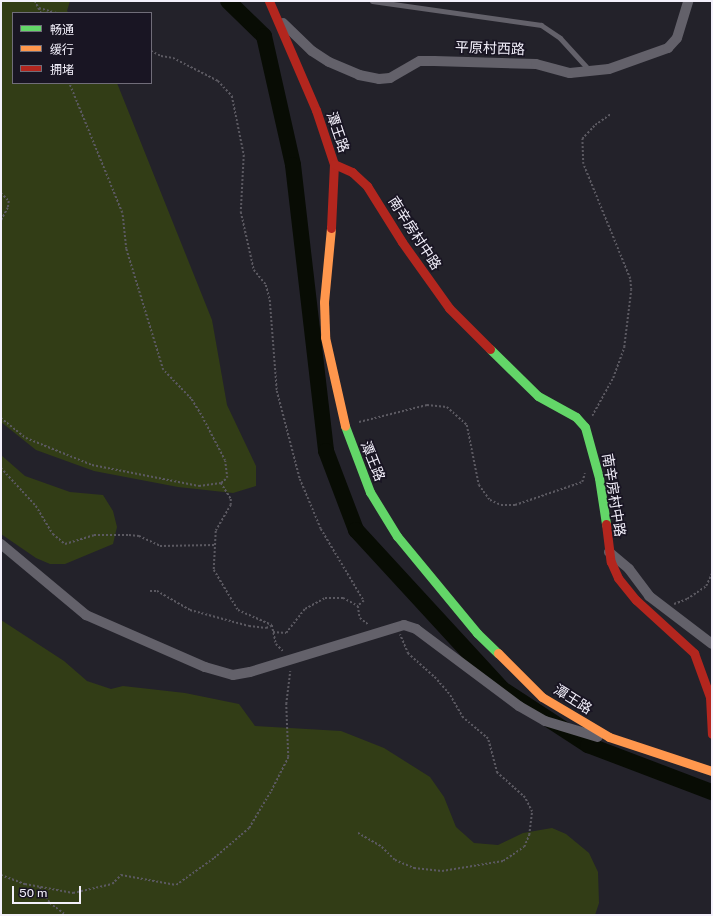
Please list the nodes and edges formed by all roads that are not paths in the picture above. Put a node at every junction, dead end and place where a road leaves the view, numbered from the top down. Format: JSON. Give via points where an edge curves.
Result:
{"nodes":[{"id":1,"x":269,"y":1,"type":"edge"},
{"id":2,"x":372,"y":1,"type":"edge"},
{"id":3,"x":688,"y":1,"type":"edge"},
{"id":4,"x":278,"y":18,"type":"junction"},
{"id":5,"x":590,"y":72,"type":"junction"},
{"id":6,"x":334,"y":164,"type":"junction"},
{"id":7,"x":1,"y":544,"type":"edge"},
{"id":8,"x":609,"y":552,"type":"junction"},
{"id":9,"x":712,"y":644,"type":"edge"},
{"id":10,"x":711,"y":697,"type":"edge"},
{"id":11,"x":712,"y":734,"type":"edge"},
{"id":12,"x":636,"y":746,"type":"junction"},
{"id":13,"x":712,"y":771,"type":"edge"}],
"edges":[{"from":1,"to":4,"type":"main road","name":"潭王路"},
{"from":2,"to":5,"type":"lane","via":[[541,25],[560,38]]},
{"from":3,"to":5,"type":"street","name":"平原村西路","via":[[677,38],[668,48]]},
{"from":4,"to":5,"type":"street","name":"平原村西路","via":[[312,51],[329,62],[358,75],[379,79],[390,78],[420,61],[536,64],[570,73]]},
{"from":4,"to":6,"type":"main road","name":"潭王路","via":[[316,110]]},
{"from":6,"to":8,"type":"main road","name":"南辛房村中路","via":[[352,172],[367,186],[402,242],[449,308],[532,391],[576,417],[585,427],[599,478]]},
{"from":6,"to":12,"type":"main road","name":"潭王路","via":[[335,180],[324,302],[325,330],[331,371],[345,425],[370,492],[397,536],[476,633],[542,697],[609,737]]},
{"from":7,"to":12,"type":"street","via":[[86,615],[205,667],[233,675],[250,672],[404,625],[416,629],[477,677],[545,721]]},
{"from":8,"to":9,"type":"street","via":[[629,569],[649,596]]},
{"from":8,"to":10,"type":"main road","name":"南辛房村中路","via":[[618,578],[636,600],[694,653]]},
{"from":10,"to":11,"type":"main road","name":"南辛房村中路"},
{"from":12,"to":13,"type":"main road","name":"潭王路"}]}
